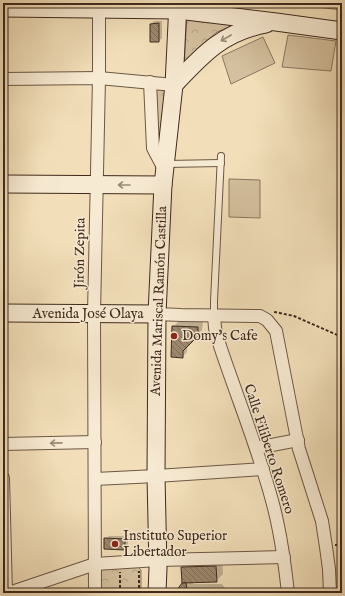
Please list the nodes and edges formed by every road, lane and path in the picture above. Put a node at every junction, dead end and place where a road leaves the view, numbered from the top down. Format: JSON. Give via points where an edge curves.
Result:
{"nodes":[{"id":1,"x":178,"y":7,"type":"edge"},
{"id":2,"x":196,"y":7,"type":"edge"},
{"id":3,"x":3,"y":8,"type":"edge"},
{"id":4,"x":99,"y":10,"type":"junction"},
{"id":5,"x":276,"y":22,"type":"junction"},
{"id":6,"x":342,"y":31,"type":"edge"},
{"id":7,"x":98,"y":78,"type":"junction"},
{"id":8,"x":3,"y":80,"type":"edge"},
{"id":9,"x":150,"y":82,"type":"junction"},
{"id":10,"x":174,"y":85,"type":"junction"},
{"id":11,"x":221,"y":156,"type":"dead end"},
{"id":12,"x":221,"y":163,"type":"junction"},
{"id":13,"x":164,"y":173,"type":"junction"},
{"id":14,"x":3,"y":184,"type":"edge"},
{"id":15,"x":96,"y":185,"type":"junction"},
{"id":16,"x":3,"y":313,"type":"edge"},
{"id":17,"x":94,"y":314,"type":"junction"},
{"id":18,"x":157,"y":314,"type":"junction"},
{"id":19,"x":214,"y":316,"type":"junction"},
{"id":20,"x":267,"y":320,"type":"junction"},
{"id":21,"x":342,"y":337,"type":"edge"},
{"id":22,"x":298,"y":440,"type":"junction"},
{"id":23,"x":95,"y":442,"type":"junction"},
{"id":24,"x":3,"y":444,"type":"edge"},
{"id":25,"x":256,"y":448,"type":"junction"},
{"id":26,"x":263,"y":469,"type":"junction"},
{"id":27,"x":156,"y":476,"type":"junction"},
{"id":28,"x":3,"y":478,"type":"edge"},
{"id":29,"x":95,"y":479,"type":"junction"},
{"id":30,"x":284,"y":557,"type":"junction"},
{"id":31,"x":158,"y":560,"type":"junction"},
{"id":32,"x":95,"y":564,"type":"junction"},
{"id":33,"x":120,"y":568,"type":"dead end"},
{"id":34,"x":139,"y":568,"type":"dead end"},
{"id":35,"x":8,"y":593,"type":"edge"},
{"id":36,"x":95,"y":593,"type":"edge"},
{"id":37,"x":120,"y":593,"type":"edge"},
{"id":38,"x":139,"y":593,"type":"edge"},
{"id":39,"x":157,"y":593,"type":"edge"},
{"id":40,"x":288,"y":593,"type":"edge"},
{"id":41,"x":330,"y":593,"type":"edge"}],
"edges":[{"from":1,"to":2,"type":"main road"},
{"from":1,"to":4,"type":"main road"},
{"from":1,"to":10,"type":"main road","name":"Avenida Mariscal Ramón Castilla"},
{"from":2,"to":5,"type":"main road"},
{"from":3,"to":4,"type":"main road"},
{"from":4,"to":7,"type":"street","name":"Jirón Zepita"},
{"from":5,"to":6,"type":"main road"},
{"from":5,"to":10,"type":"main road","one_way":true,"via":[[242,30],[220,41]]},
{"from":7,"to":8,"type":"street"},
{"from":7,"to":9,"type":"street"},
{"from":7,"to":15,"type":"street","name":"Jirón Zepita"},
{"from":9,"to":10,"type":"street"},
{"from":9,"to":13,"type":"street","via":[[153,148]]},
{"from":10,"to":13,"type":"main road","name":"Avenida Mariscal Ramón Castilla"},
{"from":11,"to":12,"type":"lane"},
{"from":12,"to":13,"type":"lane"},
{"from":12,"to":19,"type":"lane"},
{"from":13,"to":15,"type":"main road","one_way":true},
{"from":13,"to":18,"type":"main road","name":"Avenida Mariscal Ramón Castilla"},
{"from":14,"to":15,"type":"main road"},
{"from":15,"to":17,"type":"street","name":"Jirón Zepita"},
{"from":16,"to":17,"type":"main road","name":"Avenida José Olaya"},
{"from":17,"to":18,"type":"main road","name":"Avenida José Olaya"},
{"from":17,"to":23,"type":"street","name":"Jirón Zepita"},
{"from":18,"to":19,"type":"street","name":"Avenida José Olaya"},
{"from":18,"to":27,"type":"main road","name":"Avenida Mariscal Ramón Castilla"},
{"from":19,"to":20,"type":"street","name":"Avenida José Olaya","via":[[260,316]]},
{"from":19,"to":25,"type":"street","name":"Calle Filiberto Romero","via":[[220,346]]},
{"from":20,"to":21,"type":"path","via":[[276,312],[294,316]]},
{"from":20,"to":22,"type":"street","via":[[276,331]]},
{"from":22,"to":25,"type":"street"},
{"from":22,"to":41,"type":"street","via":[[322,521]]},
{"from":23,"to":24,"type":"street","one_way":true},
{"from":23,"to":29,"type":"street","name":"Jirón Zepita"},
{"from":25,"to":26,"type":"street","name":"Calle Filiberto Romero"},
{"from":26,"to":27,"type":"street"},
{"from":26,"to":30,"type":"street","name":"Calle Filiberto Romero","via":[[275,510]]},
{"from":27,"to":29,"type":"street"},
{"from":27,"to":31,"type":"main road","name":"Avenida Mariscal Ramón Castilla"},
{"from":28,"to":35,"type":"street"},
{"from":29,"to":32,"type":"street","name":"Jirón Zepita"},
{"from":30,"to":31,"type":"street"},
{"from":30,"to":40,"type":"street","name":"Calle Filiberto Romero"},
{"from":31,"to":32,"type":"street"},
{"from":31,"to":39,"type":"main road","name":"Avenida Mariscal Ramón Castilla"},
{"from":32,"to":35,"type":"street"},
{"from":32,"to":36,"type":"street","name":"Jirón Zepita"},
{"from":33,"to":37,"type":"path"},
{"from":34,"to":38,"type":"path"}]}
